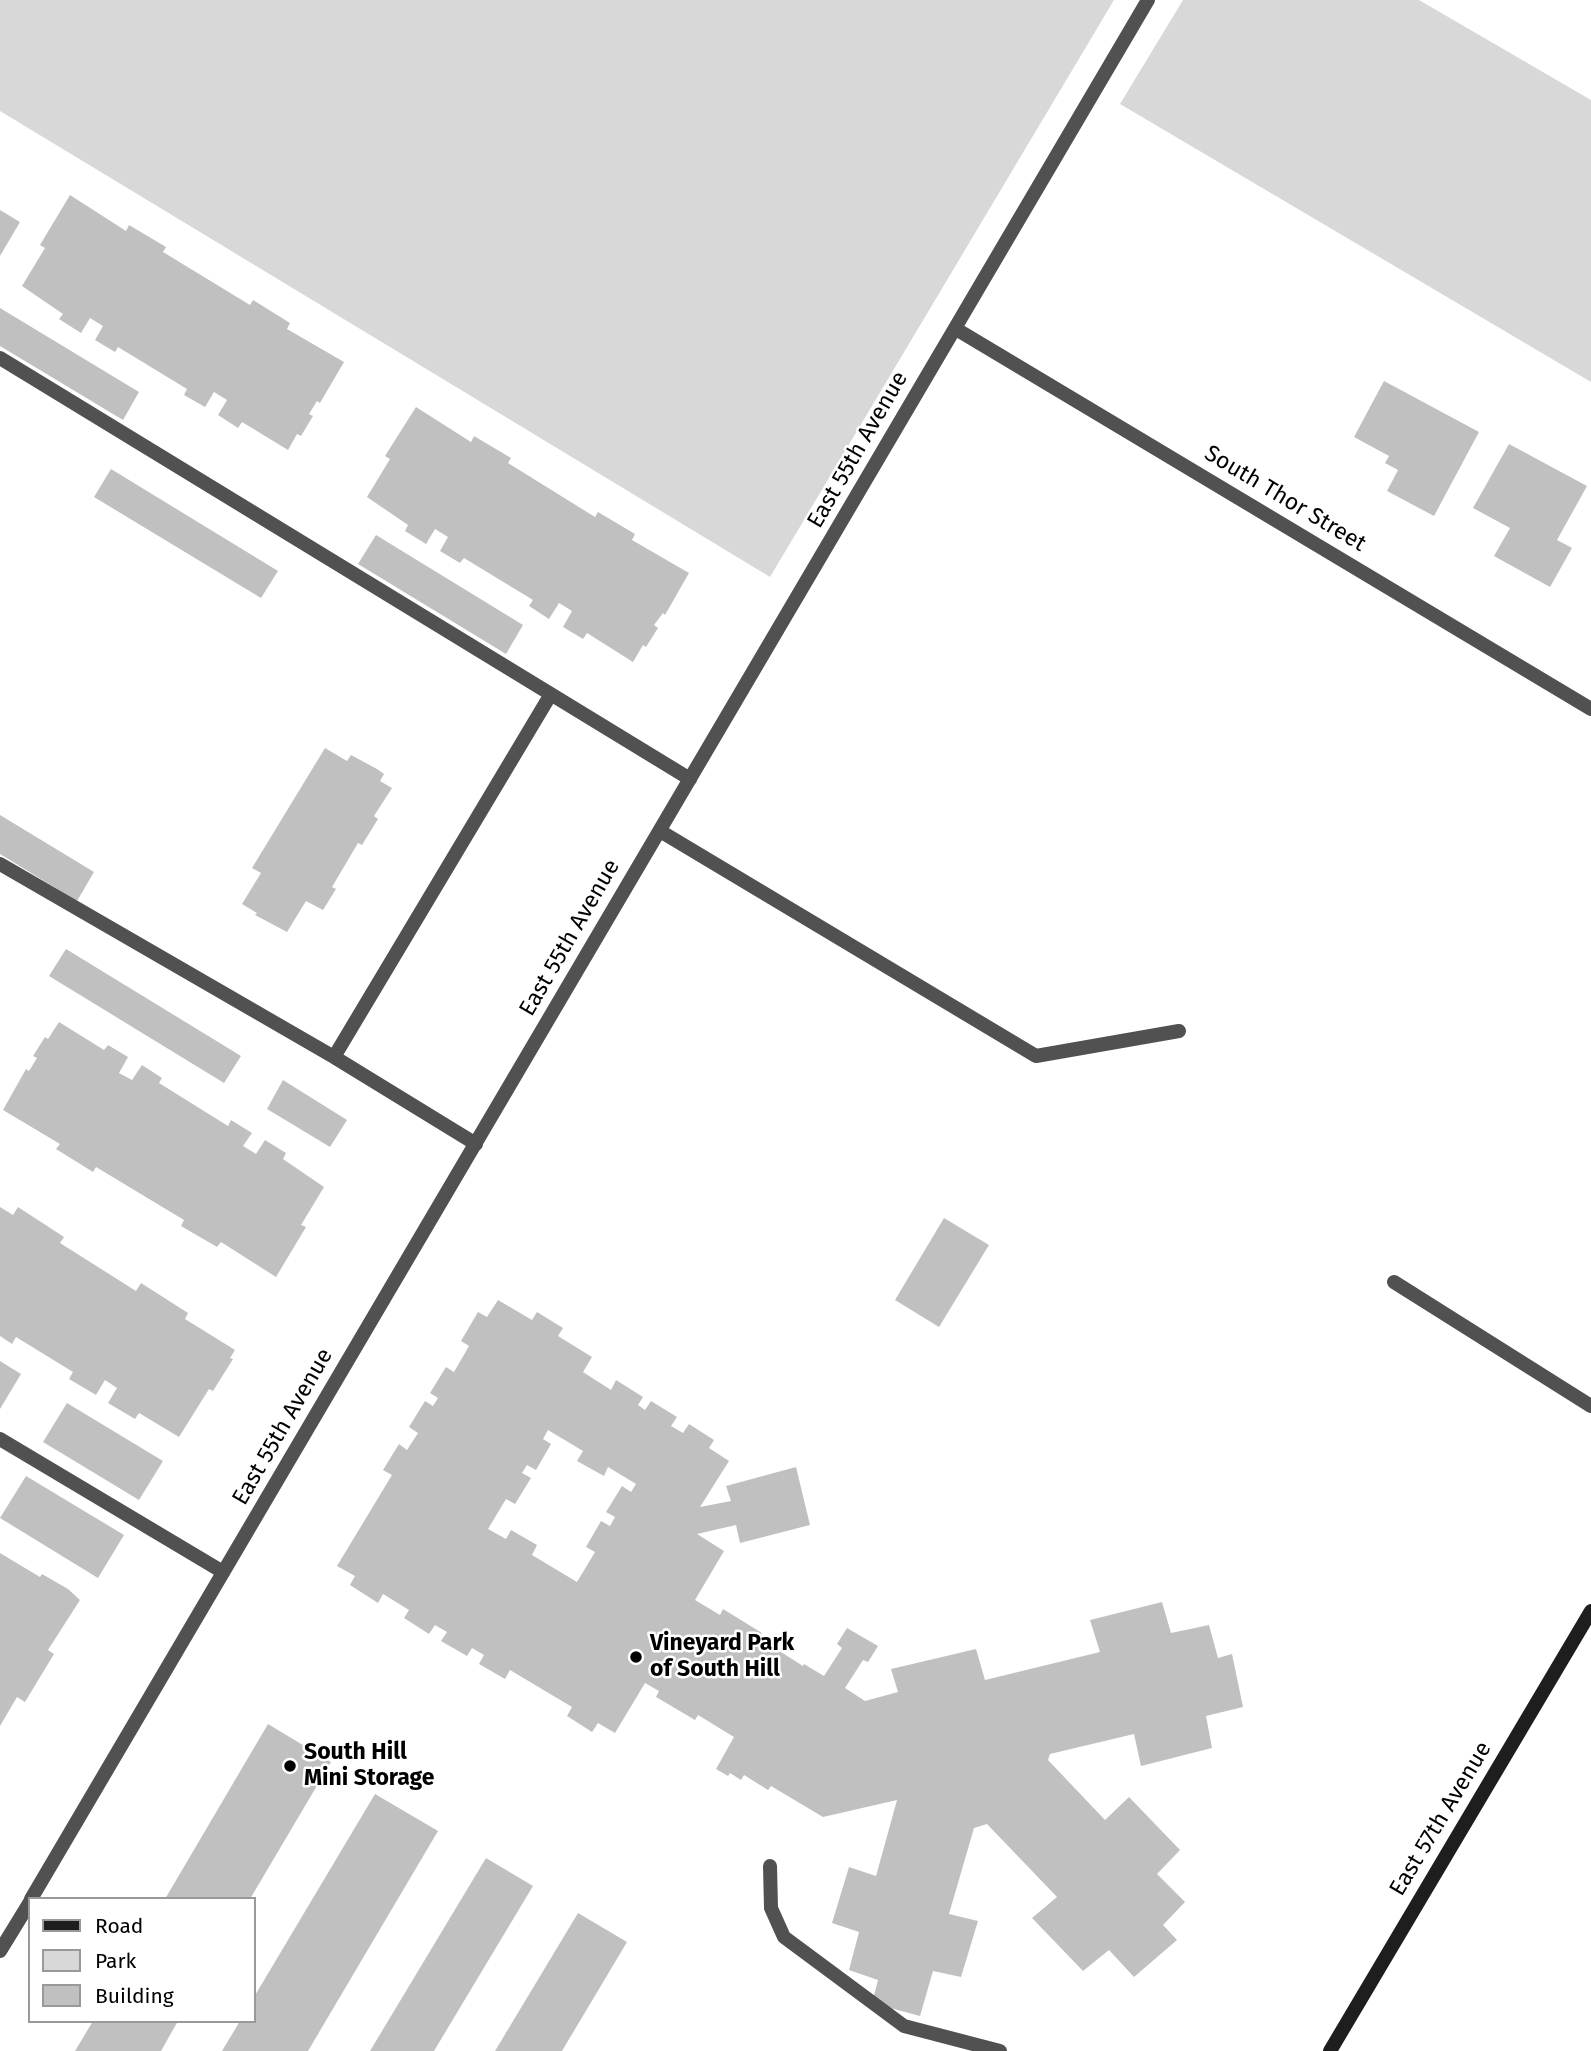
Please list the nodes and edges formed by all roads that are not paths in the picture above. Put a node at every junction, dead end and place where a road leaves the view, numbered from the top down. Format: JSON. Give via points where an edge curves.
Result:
{"nodes":[{"id":1,"x":1148,"y":0,"type":"edge"},
{"id":2,"x":956,"y":329,"type":"junction"},
{"id":3,"x":0,"y":358,"type":"edge"},
{"id":4,"x":551,"y":694,"type":"junction"},
{"id":5,"x":1591,"y":709,"type":"edge"},
{"id":6,"x":691,"y":779,"type":"junction"},
{"id":7,"x":660,"y":831,"type":"junction"},
{"id":8,"x":0,"y":864,"type":"edge"},
{"id":9,"x":1179,"y":1031,"type":"dead end"},
{"id":10,"x":334,"y":1057,"type":"junction"},
{"id":11,"x":476,"y":1144,"type":"junction"},
{"id":12,"x":1394,"y":1282,"type":"dead end"},
{"id":13,"x":1591,"y":1406,"type":"edge"},
{"id":14,"x":0,"y":1439,"type":"edge"},
{"id":15,"x":223,"y":1572,"type":"junction"},
{"id":16,"x":1588,"y":1621,"type":"edge"},
{"id":17,"x":770,"y":1866,"type":"dead end"},
{"id":18,"x":33,"y":1897,"type":"edge"},
{"id":19,"x":28,"y":1905,"type":"edge"},
{"id":20,"x":0,"y":1951,"type":"edge"},
{"id":21,"x":1000,"y":2051,"type":"edge"},
{"id":22,"x":1330,"y":2051,"type":"edge"}],
"edges":[{"from":1,"to":2,"type":"street","name":"East 55th Avenue"},
{"from":2,"to":5,"type":"street","name":"South Thor Street"},
{"from":2,"to":6,"type":"street","name":"East 55th Avenue"},
{"from":3,"to":4,"type":"street"},
{"from":4,"to":6,"type":"street"},
{"from":4,"to":10,"type":"street"},
{"from":6,"to":7,"type":"street","name":"East 55th Avenue"},
{"from":7,"to":9,"type":"street","via":[[1036,1056]]},
{"from":7,"to":11,"type":"street","name":"East 55th Avenue"},
{"from":8,"to":10,"type":"street"},
{"from":10,"to":11,"type":"street"},
{"from":11,"to":15,"type":"street","name":"East 55th Avenue"},
{"from":12,"to":13,"type":"street"},
{"from":14,"to":15,"type":"street"},
{"from":15,"to":18,"type":"street","name":"East 55th Avenue"},
{"from":16,"to":22,"type":"main road","name":"East 57th Avenue"},
{"from":17,"to":21,"type":"street","via":[[771,1908],[784,1937],[904,2026]]},
{"from":19,"to":20,"type":"street","name":"East 55th Avenue"}]}
